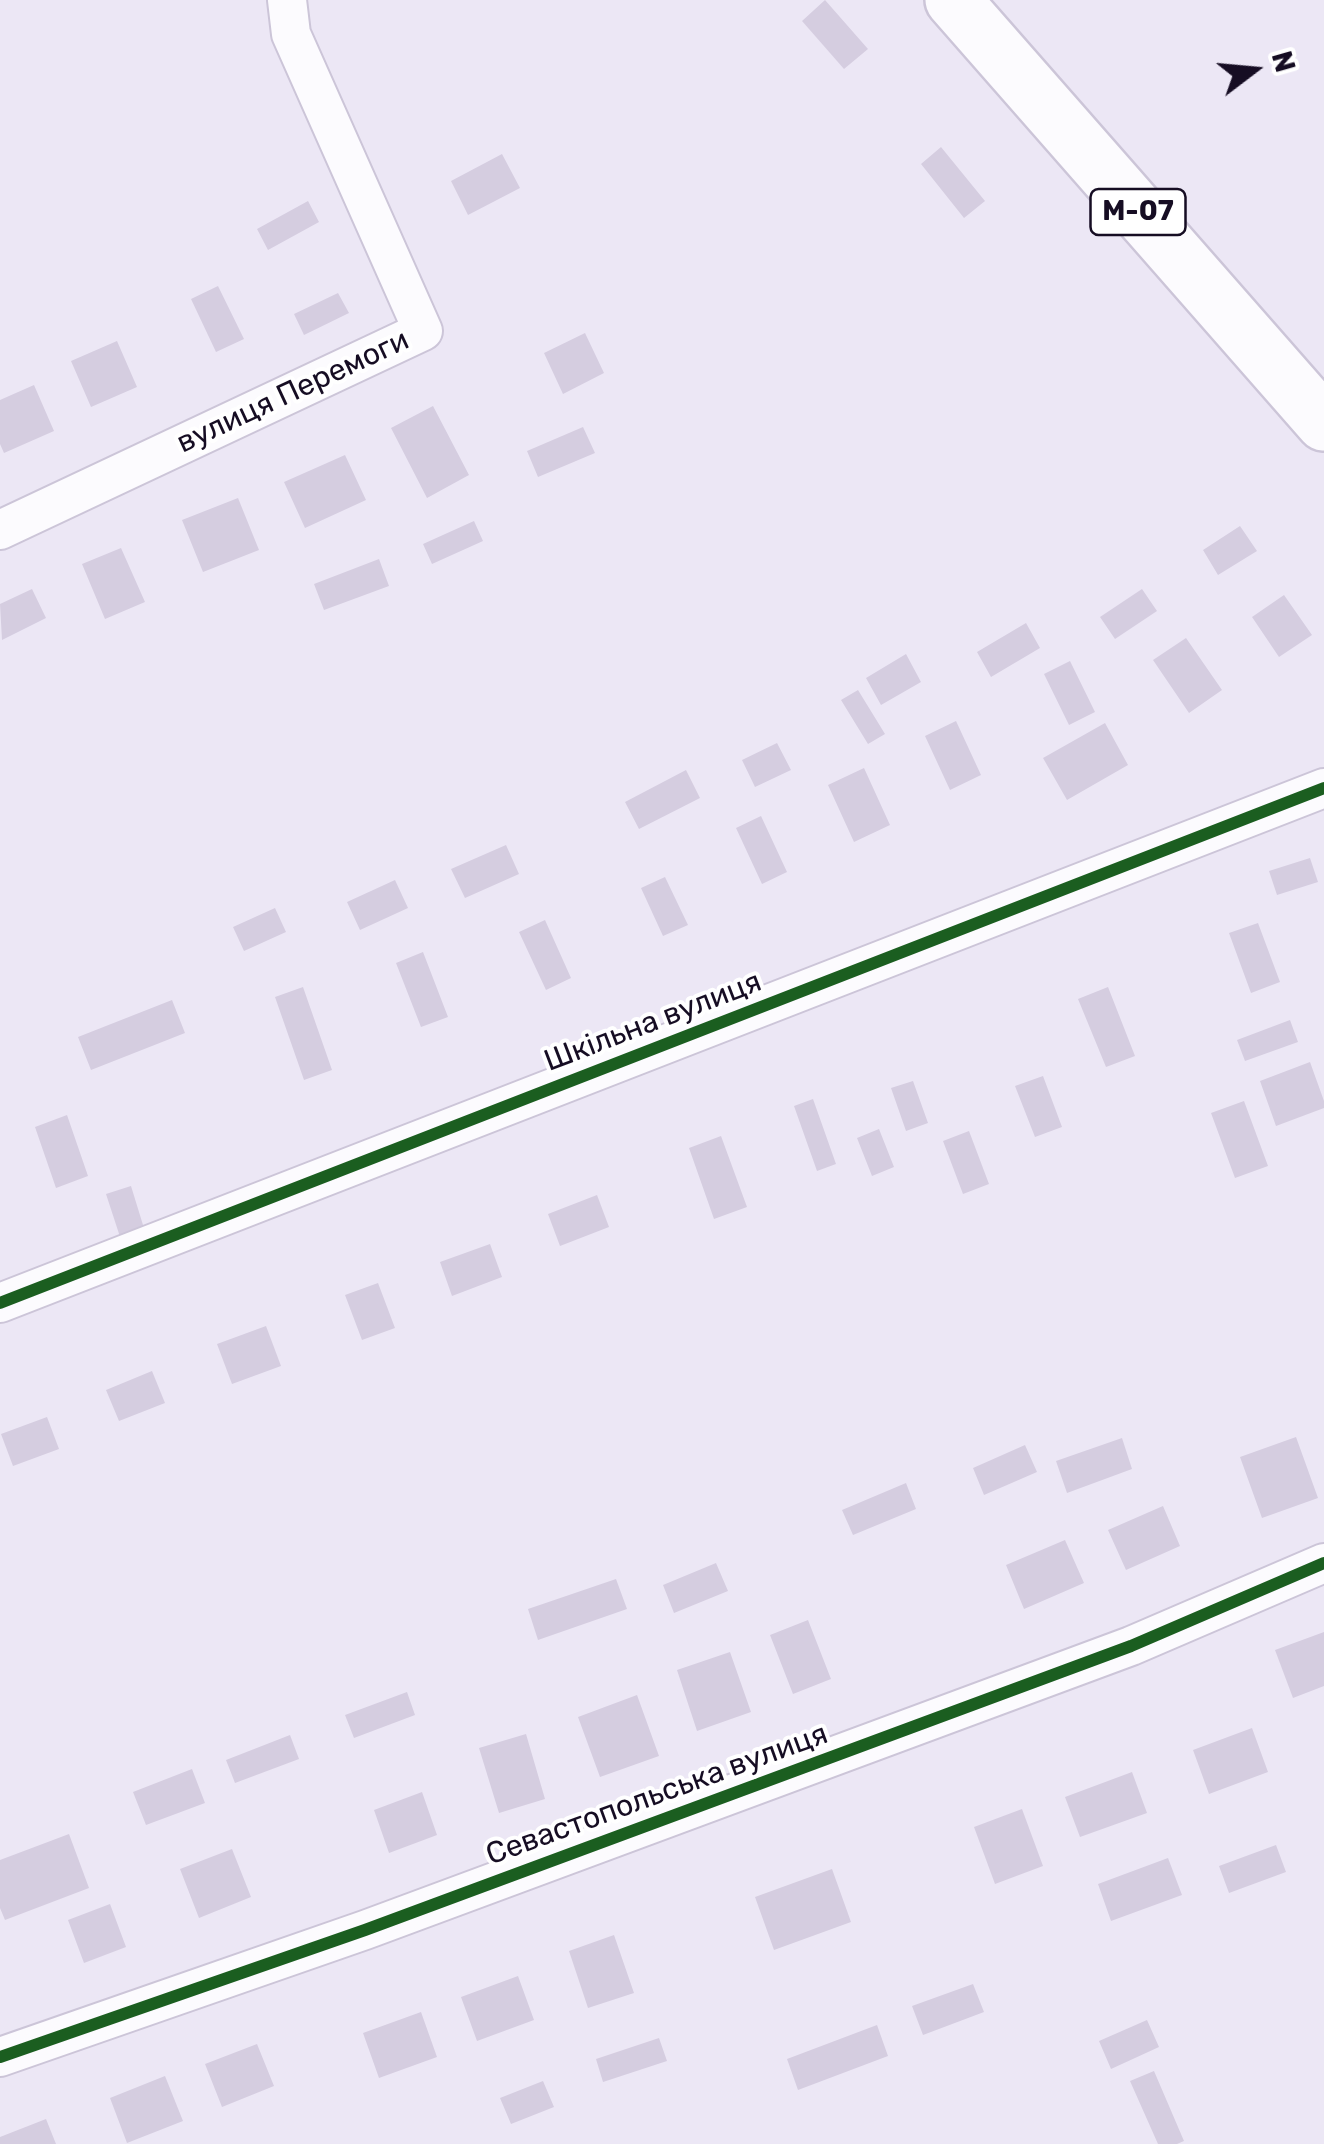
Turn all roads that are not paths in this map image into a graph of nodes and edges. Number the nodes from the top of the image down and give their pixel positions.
1 (288, 0) edge
2 (953, 0) edge
3 (1324, 423) edge
4 (0, 530) edge
5 (1324, 788) edge
6 (0, 1303) edge
7 (1324, 1563) edge
8 (0, 2057) edge

1 - 4 street, вулиця Перемоги
2 - 3 highway, М-07
5 - 6 street, Шкільна вулиця
7 - 8 street, Севастопольська вулиця

